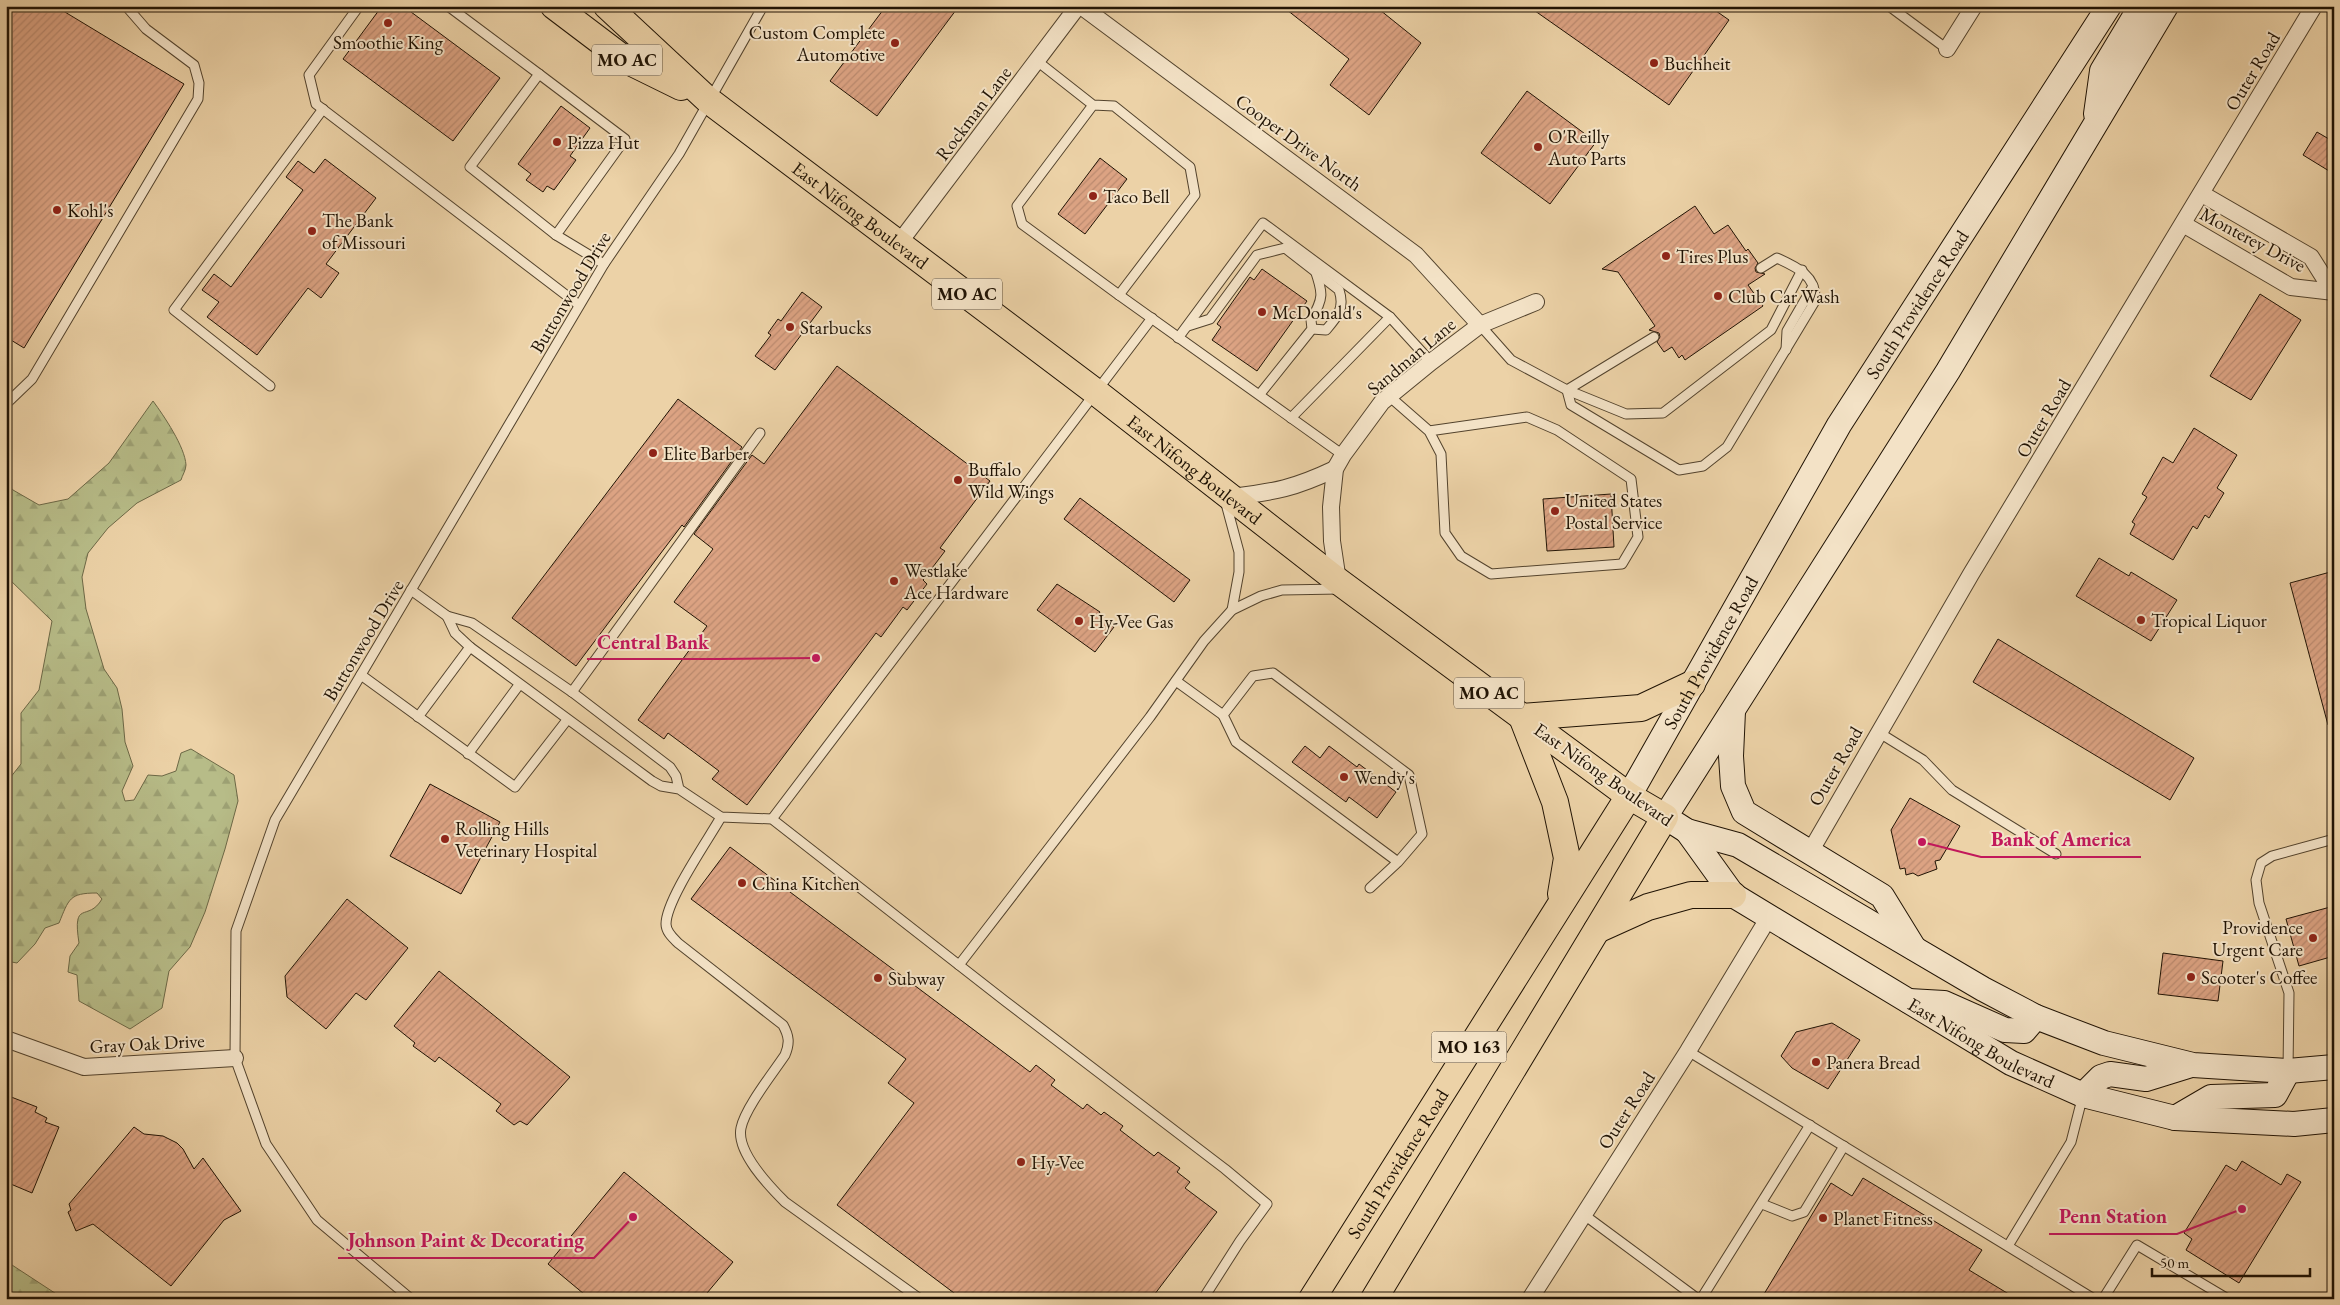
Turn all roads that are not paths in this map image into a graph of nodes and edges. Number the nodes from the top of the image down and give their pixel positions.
1 (126, 6) edge
2 (359, 6) edge
3 (448, 6) edge
4 (554, 6) edge
5 (607, 6) edge
6 (763, 6) edge
7 (1080, 6) edge
8 (1889, 6) edge
9 (1974, 6) edge
10 (2109, 6) edge
11 (2141, 6) edge
12 (2166, 6) edge
13 (2314, 6) edge
14 (1947, 49) joint
15 (1037, 61) junction
16 (538, 74) junction
17 (708, 100) junction
18 (1093, 105) junction
19 (322, 109) junction
20 (2094, 126) junction
21 (2202, 194) junction
22 (2183, 224) junction
23 (556, 235) junction
24 (899, 243) junction
25 (604, 264) junction
26 (1761, 268) dead end
27 (1314, 269) junction
28 (1802, 270) junction
29 (2333, 292) edge
30 (1119, 295) junction
31 (1536, 302) dead end
32 (579, 305) junction
33 (1390, 317) junction
34 (1152, 318) junction
35 (1480, 325) junction
36 (1188, 326) junction
37 (1312, 329) junction
38 (1654, 337) dead end
39 (1178, 338) junction
40 (1431, 362) junction
41 (270, 386) dead end
42 (1567, 390) junction
43 (1097, 393) junction
44 (1260, 394) junction
45 (1389, 396) junction
46 (6, 404) edge
47 (1291, 418) junction
48 (1429, 431) junction
49 (760, 433) dead end
50 (1339, 462) junction
51 (1227, 493) junction
52 (1344, 585) junction
53 (411, 590) junction
54 (1232, 610) junction
55 (447, 616) junction
56 (470, 647) junction
57 (361, 675) junction
58 (1176, 681) junction
59 (1692, 684) junction
60 (519, 685) junction
61 (572, 692) junction
62 (1734, 709) junction
63 (1223, 715) junction
64 (418, 717) junction
65 (1522, 717) junction
66 (567, 720) junction
67 (1878, 732) junction
68 (468, 754) junction
69 (680, 789) junction
70 (1628, 796) junction
71 (721, 817) junction
72 (1665, 817) junction
73 (772, 819) junction
74 (1687, 831) junction
75 (2334, 839) edge
76 (1810, 852) junction
77 (2056, 854) dead end
78 (1398, 862) junction
79 (1370, 888) dead end
80 (1733, 895) junction
81 (1559, 905) junction
82 (1769, 917) junction
83 (1597, 930) junction
84 (1917, 952) junction
85 (959, 965) junction
86 (1905, 1000) junction
87 (2036, 1017) junction
88 (6, 1039) edge
89 (1688, 1051) junction
90 (235, 1058) junction
91 (2193, 1065) junction
92 (2334, 1067) edge
93 (2288, 1072) junction
94 (2083, 1095) junction
95 (2175, 1118) junction
96 (2334, 1120) edge
97 (1810, 1125) junction
98 (1844, 1146) junction
99 (1762, 1204) junction
100 (1582, 1214) junction
101 (2008, 1246) junction
102 (2224, 1298) edge
103 (411, 1299) edge
104 (920, 1299) edge
105 (1203, 1299) edge
106 (1312, 1299) edge
107 (1374, 1299) edge
108 (1530, 1299) edge
109 (1700, 1299) edge
110 (2094, 1299) edge
111 (2104, 1299) edge

1 - 46 lane
2 - 19 lane
3 - 16 lane
4 - 17 main road, East Nifong Boulevard / MO AC
5 - 17 main road, East Nifong Boulevard / MO AC
6 - 17 lane, Buttonwood Drive
7 - 15 street, Rockman Lane
7 - 35 street, Cooper Drive North
8 - 14 lane
9 - 14 street
10 - 59 main road, South Providence Road / MO 163
11 - 20 main road
12 - 20 main road, MO 163
13 - 21 street, Outer Road
15 - 18 lane
15 - 24 street, Rockman Lane
16 - 23 lane
16 - 23 lane
17 - 24 main road, East Nifong Boulevard / MO AC
17 - 25 lane, Buttonwood Drive
18 - 30 lane
18 - 30 lane
19 - 32 lane
19 - 41 lane
20 - 62 main road, MO 163
21 - 22 street, Outer Road
21 - 29 street, Monterey Drive
22 - 29 street, Monterey Drive
22 - 67 street, Outer Road
23 - 25 lane
24 - 43 main road, East Nifong Boulevard / MO AC
25 - 32 lane, Buttonwood Drive
26 - 28 lane
27 - 36 lane
27 - 37 lane
27 - 37 lane
28 - 42 lane
28 - 42 lane
30 - 34 lane
31 - 35 street, Sandman Lane
32 - 53 lane, Buttonwood Drive
33 - 36 lane
33 - 40 lane
33 - 47 lane
34 - 39 lane
34 - 43 lane
35 - 40 street, Sandman Lane
35 - 42 lane
36 - 39 lane
37 - 44 lane
38 - 42 lane
39 - 44 lane
40 - 45 street, Sandman Lane
43 - 51 main road, East Nifong Boulevard / MO AC
43 - 73 lane
44 - 47 lane
45 - 48 lane
45 - 50 street, Sandman Lane
47 - 50 lane
48 - 48 lane
49 - 61 lane
50 - 51 street, Sandman Lane
50 - 52 street
51 - 52 main road, East Nifong Boulevard / MO AC
51 - 54 lane
52 - 54 lane
52 - 65 main road, East Nifong Boulevard / MO AC
53 - 55 lane
53 - 57 lane, Buttonwood Drive
54 - 58 lane
55 - 56 lane
55 - 61 lane
56 - 60 lane
56 - 64 lane
57 - 64 lane
57 - 90 lane, Buttonwood Drive
58 - 63 lane
58 - 85 lane
59 - 65 main road
59 - 70 main road, South Providence Road / MO 163
60 - 66 lane
60 - 68 lane
61 - 69 lane
62 - 72 main road, MO 163
62 - 76 main road
63 - 78 lane
63 - 78 lane
64 - 68 lane
65 - 70 main road, East Nifong Boulevard / MO AC
65 - 81 main road
66 - 68 lane
66 - 69 lane
67 - 76 street, Outer Road
67 - 77 lane
69 - 71 lane
70 - 72 main road, East Nifong Boulevard / MO AC
70 - 81 main road, South Providence Road / MO 163
71 - 73 lane
71 - 104 lane
72 - 74 main road, East Nifong Boulevard
72 - 83 main road, MO 163
73 - 85 lane
74 - 80 main road, East Nifong Boulevard
74 - 84 main road, East Nifong Boulevard
75 - 93 lane
76 - 84 main road
78 - 79 lane
80 - 82 main road, East Nifong Boulevard
80 - 83 main road
81 - 106 main road, South Providence Road / MO 163
82 - 86 main road, East Nifong Boulevard
82 - 89 street, Outer Road
83 - 107 main road, MO 163
84 - 87 main road, East Nifong Boulevard
85 - 105 lane
86 - 87 main road
86 - 94 main road, East Nifong Boulevard
87 - 91 main road, East Nifong Boulevard
88 - 90 street, Gray Oak Drive
89 - 97 lane
89 - 100 street, Outer Road
90 - 103 lane, Buttonwood Drive
91 - 93 main road, East Nifong Boulevard
91 - 94 main road
92 - 93 main road, East Nifong Boulevard
93 - 95 main road
94 - 95 main road, East Nifong Boulevard
94 - 101 lane
95 - 96 main road, East Nifong Boulevard
97 - 98 lane
97 - 99 lane
98 - 99 lane
98 - 101 lane
99 - 109 lane
100 - 108 street, Outer Road
100 - 109 lane
101 - 110 lane
102 - 111 lane

